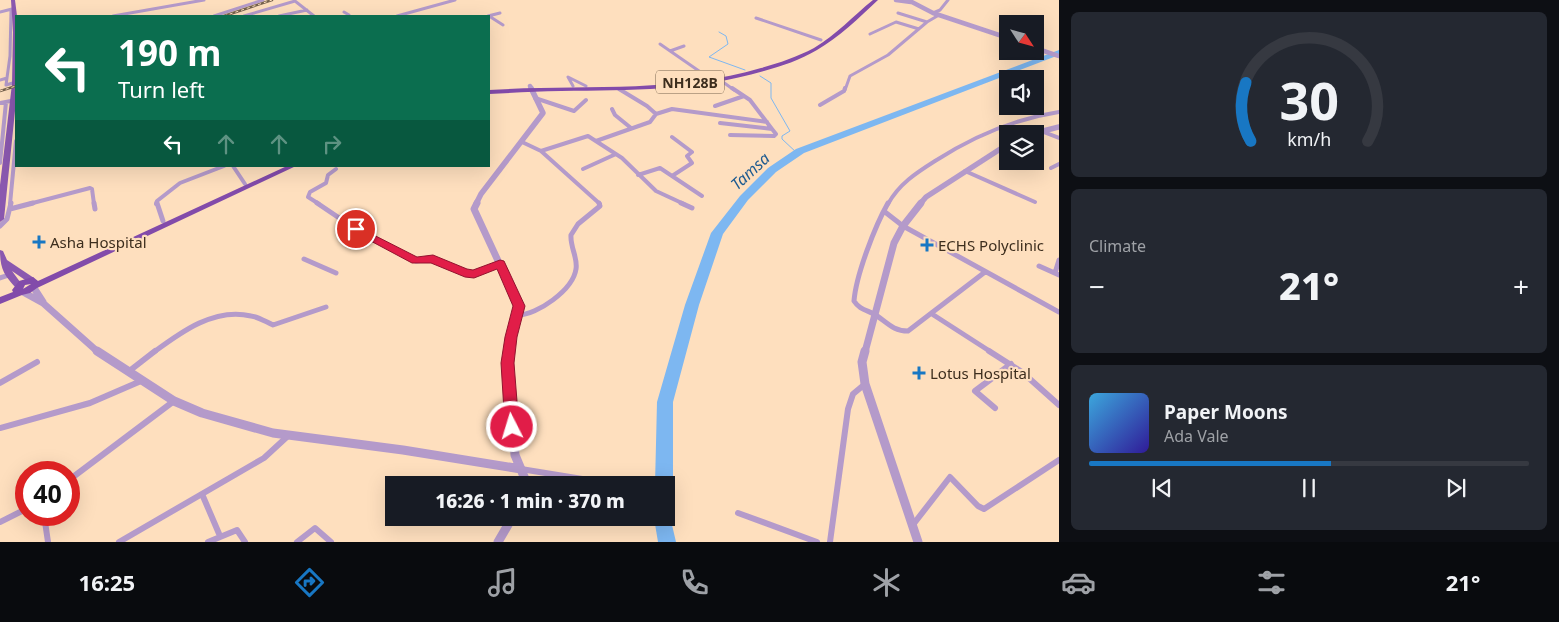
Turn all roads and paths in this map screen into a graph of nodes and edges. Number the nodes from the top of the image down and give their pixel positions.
1 (13, 0) edge
2 (204, 0) edge
3 (262, 0) edge
4 (297, 0) edge
5 (455, 0) edge
6 (869, 0) edge
7 (876, 0) edge
8 (896, 0) edge
9 (948, 0) edge
10 (909, 1) edge
11 (307, 10) junction
12 (0, 12) edge
13 (344, 12) dead end
14 (15, 13) edge
15 (500, 13) dead end
16 (898, 13) dead end
17 (934, 13) junction
18 (119, 15) edge
19 (217, 15) edge
20 (247, 15) edge
21 (284, 15) edge
22 (313, 15) edge
23 (349, 15) edge
24 (406, 15) edge
25 (939, 15) junction
26 (490, 16) edge
27 (490, 17) edge
28 (756, 18) dead end
29 (927, 22) junction
30 (503, 25) dead end
31 (919, 29) junction
32 (870, 34) dead end
33 (999, 35) edge
34 (821, 40) junction
35 (660, 44) dead end
36 (684, 46) dead end
37 (670, 51) junction
38 (1044, 51) edge
39 (1059, 56) edge
40 (7, 78) junction
41 (0, 80) edge
42 (712, 80) junction
43 (15, 82) edge
44 (723, 82) junction
45 (573, 86) junction
46 (586, 86) junction
47 (530, 88) junction
48 (618, 89) junction
49 (490, 90) edge
50 (744, 96) junction
51 (535, 98) junction
52 (15, 100) edge
53 (586, 100) dead end
54 (0, 102) edge
55 (6, 102) junction
56 (820, 105) dead end
57 (715, 106) dead end
58 (612, 108) dead end
59 (1059, 112) edge
60 (656, 114) junction
61 (15, 120) edge
62 (767, 122) junction
63 (720, 123) dead end
64 (5, 124) junction
65 (1059, 127) edge
66 (631, 128) junction
67 (772, 129) junction
68 (1044, 129) edge
69 (1044, 132) edge
70 (2, 133) edge
71 (730, 135) dead end
72 (672, 137) dead end
73 (1059, 138) edge
74 (596, 141) junction
75 (2, 142) edge
76 (522, 142) junction
77 (999, 150) edge
78 (541, 151) junction
79 (15, 152) edge
80 (616, 154) junction
81 (0, 163) edge
82 (1059, 164) edge
83 (221, 167) edge
84 (234, 167) edge
85 (281, 167) edge
86 (291, 167) edge
87 (1051, 168) dead end
88 (336, 169) dead end
89 (583, 169) dead end
90 (965, 171) junction
91 (638, 175) junction
92 (672, 176) junction
93 (245, 184) junction
94 (702, 196) dead end
95 (1035, 202) dead end
96 (10, 208) junction
97 (692, 208) dead end
98 (95, 209) dead end
99 (885, 212) junction
100 (0, 218) edge
101 (163, 221) junction
102 (0, 226) edge
103 (903, 226) junction
104 (0, 253) edge
105 (304, 259) dead end
106 (1059, 260) edge
107 (5, 262) junction
108 (500, 264) junction
109 (1039, 266) dead end
110 (985, 272) junction
111 (336, 273) dead end
112 (1057, 274) edge
113 (4, 276) edge
114 (34, 284) junction
115 (20, 289) junction
116 (0, 296) edge
117 (0, 301) edge
118 (43, 303) junction
119 (326, 307) dead end
120 (1059, 312) edge
121 (874, 314) junction
122 (932, 314) junction
123 (518, 315) junction
124 (37, 362) dead end
125 (1011, 364) junction
126 (128, 372) junction
127 (142, 380) junction
128 (0, 383) edge
129 (865, 384) junction
130 (174, 401) junction
131 (1059, 405) edge
132 (995, 408) dead end
133 (0, 428) edge
134 (290, 435) junction
135 (1059, 460) edge
136 (522, 469) junction
137 (80, 472) edge
138 (523, 476) edge
139 (564, 476) edge
140 (202, 494) junction
141 (738, 513) dead end
142 (15, 514) edge
143 (0, 522) edge
144 (46, 526) edge
145 (507, 526) edge
146 (912, 526) junction
147 (220, 536) junction
148 (48, 542) edge
149 (119, 542) edge
150 (208, 542) edge
151 (245, 542) edge
152 (297, 542) edge
153 (331, 542) edge
154 (498, 542) edge
155 (817, 542) edge
156 (830, 542) edge
157 (918, 542) edge

1 - 14 main road
2 - 18 street
3 - 19 street
4 - 11 street
4 - 20 street
5 - 24 street
6 - 34 highway, NH128B
7 - 44 highway, NH128B
8 - 10 street
9 - 17 street
10 - 17 street
11 - 21 street
11 - 22 street
12 - 14 street
13 - 23 street
14 - 40 street
14 - 100 main road
15 - 26 street
16 - 29 street
17 - 25 street
25 - 29 street
25 - 33 street
27 - 30 street
28 - 34 street
29 - 31 street
31 - 32 street
31 - 56 street
34 - 42 highway, NH128B
35 - 37 street
36 - 37 street
37 - 42 street
38 - 39 street
40 - 41 street
40 - 43 street
42 - 46 highway, NH128B
44 - 48 highway, NH128B
44 - 50 street
45 - 46 highway, NH128B
45 - 46 street
45 - 47 highway, NH128B
47 - 48 highway, NH128B
47 - 49 highway, NH128B
47 - 51 street
48 - 60 street
50 - 57 street
50 - 62 street
51 - 53 street
51 - 76 street
52 - 55 street
54 - 55 street
55 - 64 street
58 - 66 street
59 - 99 street
60 - 62 street
60 - 66 street
61 - 64 street
62 - 67 street
63 - 67 street
64 - 70 street
65 - 68 street
66 - 74 street
67 - 71 street
69 - 73 street
70 - 75 street
72 - 92 street
74 - 78 street
74 - 80 street
75 - 81 street
76 - 78 street
76 - 108 street
77 - 90 street
78 - 123 street
79 - 96 street
80 - 89 street
80 - 91 street
82 - 87 street
83 - 101 street
84 - 93 street
85 - 93 highway
86 - 114 highway
88 - 108 street
90 - 95 street
90 - 103 street
91 - 92 street
91 - 97 street
92 - 94 street
93 - 101 highway
96 - 98 street
96 - 102 street
99 - 103 street
99 - 121 street
101 - 114 highway
103 - 110 street
103 - 121 street
104 - 107 main road
105 - 111 street
106 - 112 street
107 - 113 main road
107 - 114 main road
108 - 123 street
109 - 112 street
110 - 120 street
110 - 122 street
113 - 115 main road
114 - 115 highway
114 - 118 street
115 - 116 highway
115 - 117 highway
115 - 118 street
118 - 126 street
119 - 126 street
121 - 122 street
121 - 129 street
122 - 125 street
123 - 136 street
124 - 128 street
125 - 131 street
125 - 132 street
126 - 127 street
127 - 130 street
127 - 133 street
129 - 146 street
129 - 156 street
130 - 134 street
130 - 137 street
134 - 136 street
134 - 140 street
135 - 146 street
136 - 138 street
136 - 139 street
140 - 147 street
140 - 149 street
141 - 155 street
142 - 143 street
144 - 148 street
145 - 154 street
146 - 157 street
147 - 150 street
147 - 151 street
152 - 153 street

